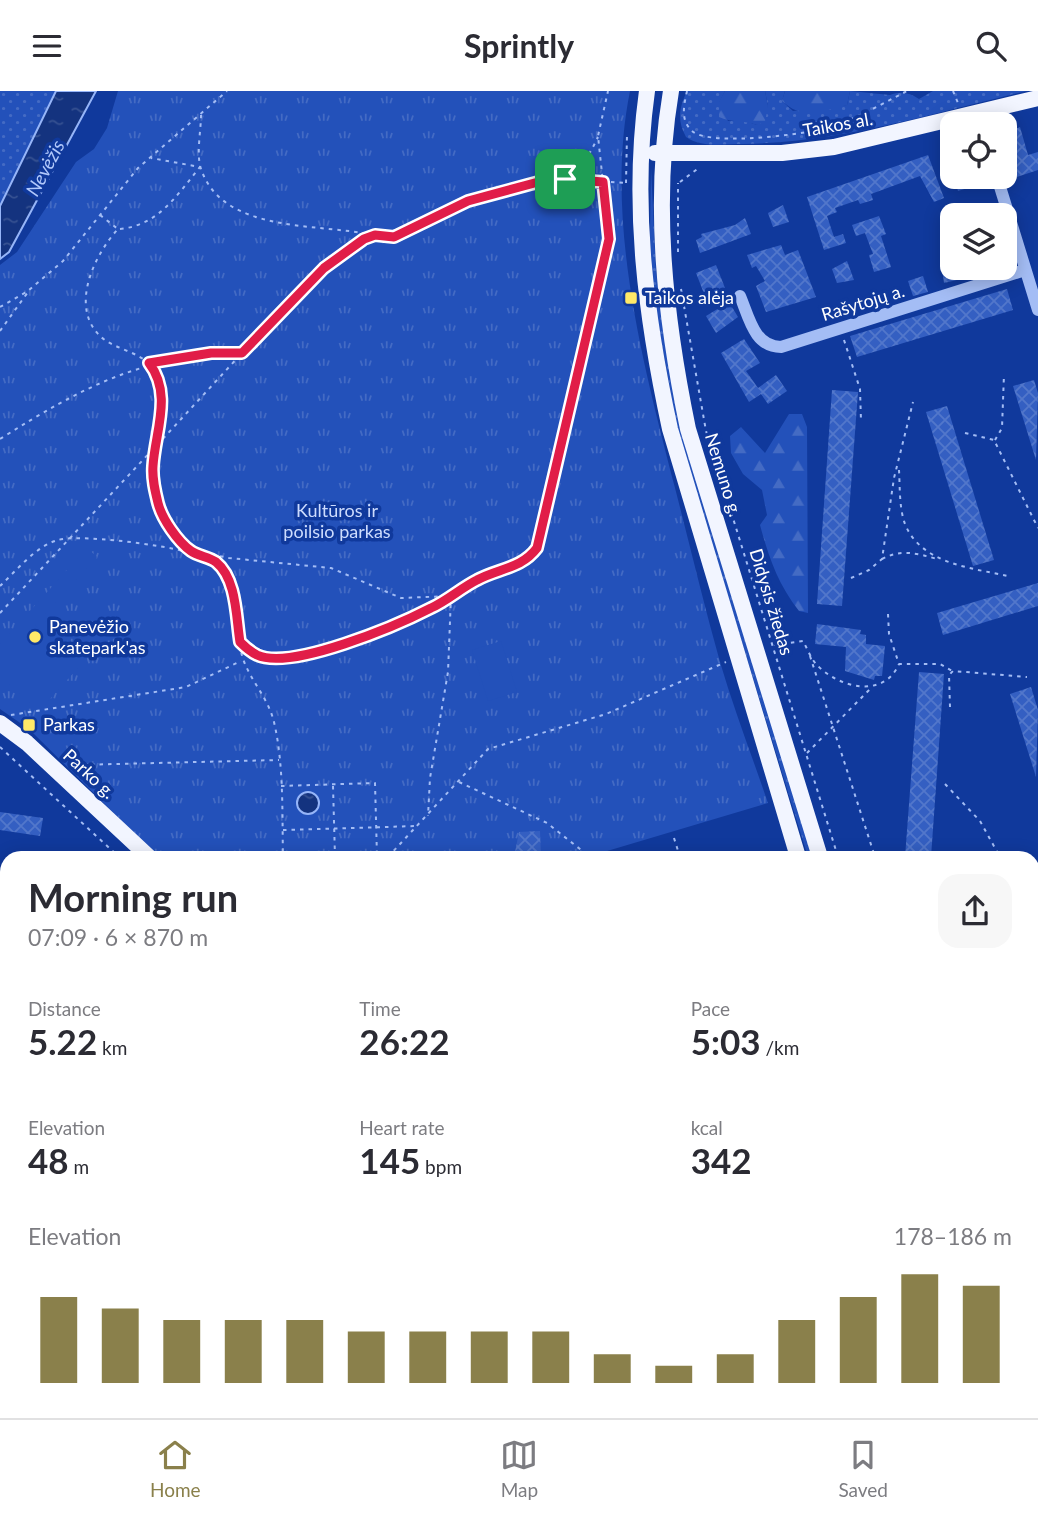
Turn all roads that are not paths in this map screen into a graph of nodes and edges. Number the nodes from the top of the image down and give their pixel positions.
1 (647, 91) edge
2 (671, 91) edge
3 (1038, 98) edge
4 (999, 112) edge
5 (940, 127) edge
6 (640, 152) junction
7 (663, 153) junction
8 (1001, 189) edge
9 (1025, 271) junction
10 (740, 296) dead end
11 (1038, 310) edge
12 (0, 723) edge
13 (143, 851) edge
14 (796, 851) edge
15 (818, 851) edge

1 - 6 main road
2 - 7 main road, Nemuno g.
3 - 4 main road, Taikos al.
5 - 7 main road, Taikos al.
6 - 7 main road, Taikos al.
6 - 14 main road
7 - 15 main road, Nemuno g.
8 - 9 street
9 - 10 street, Rašytojų a.
9 - 11 street
12 - 13 main road, Parko g.

